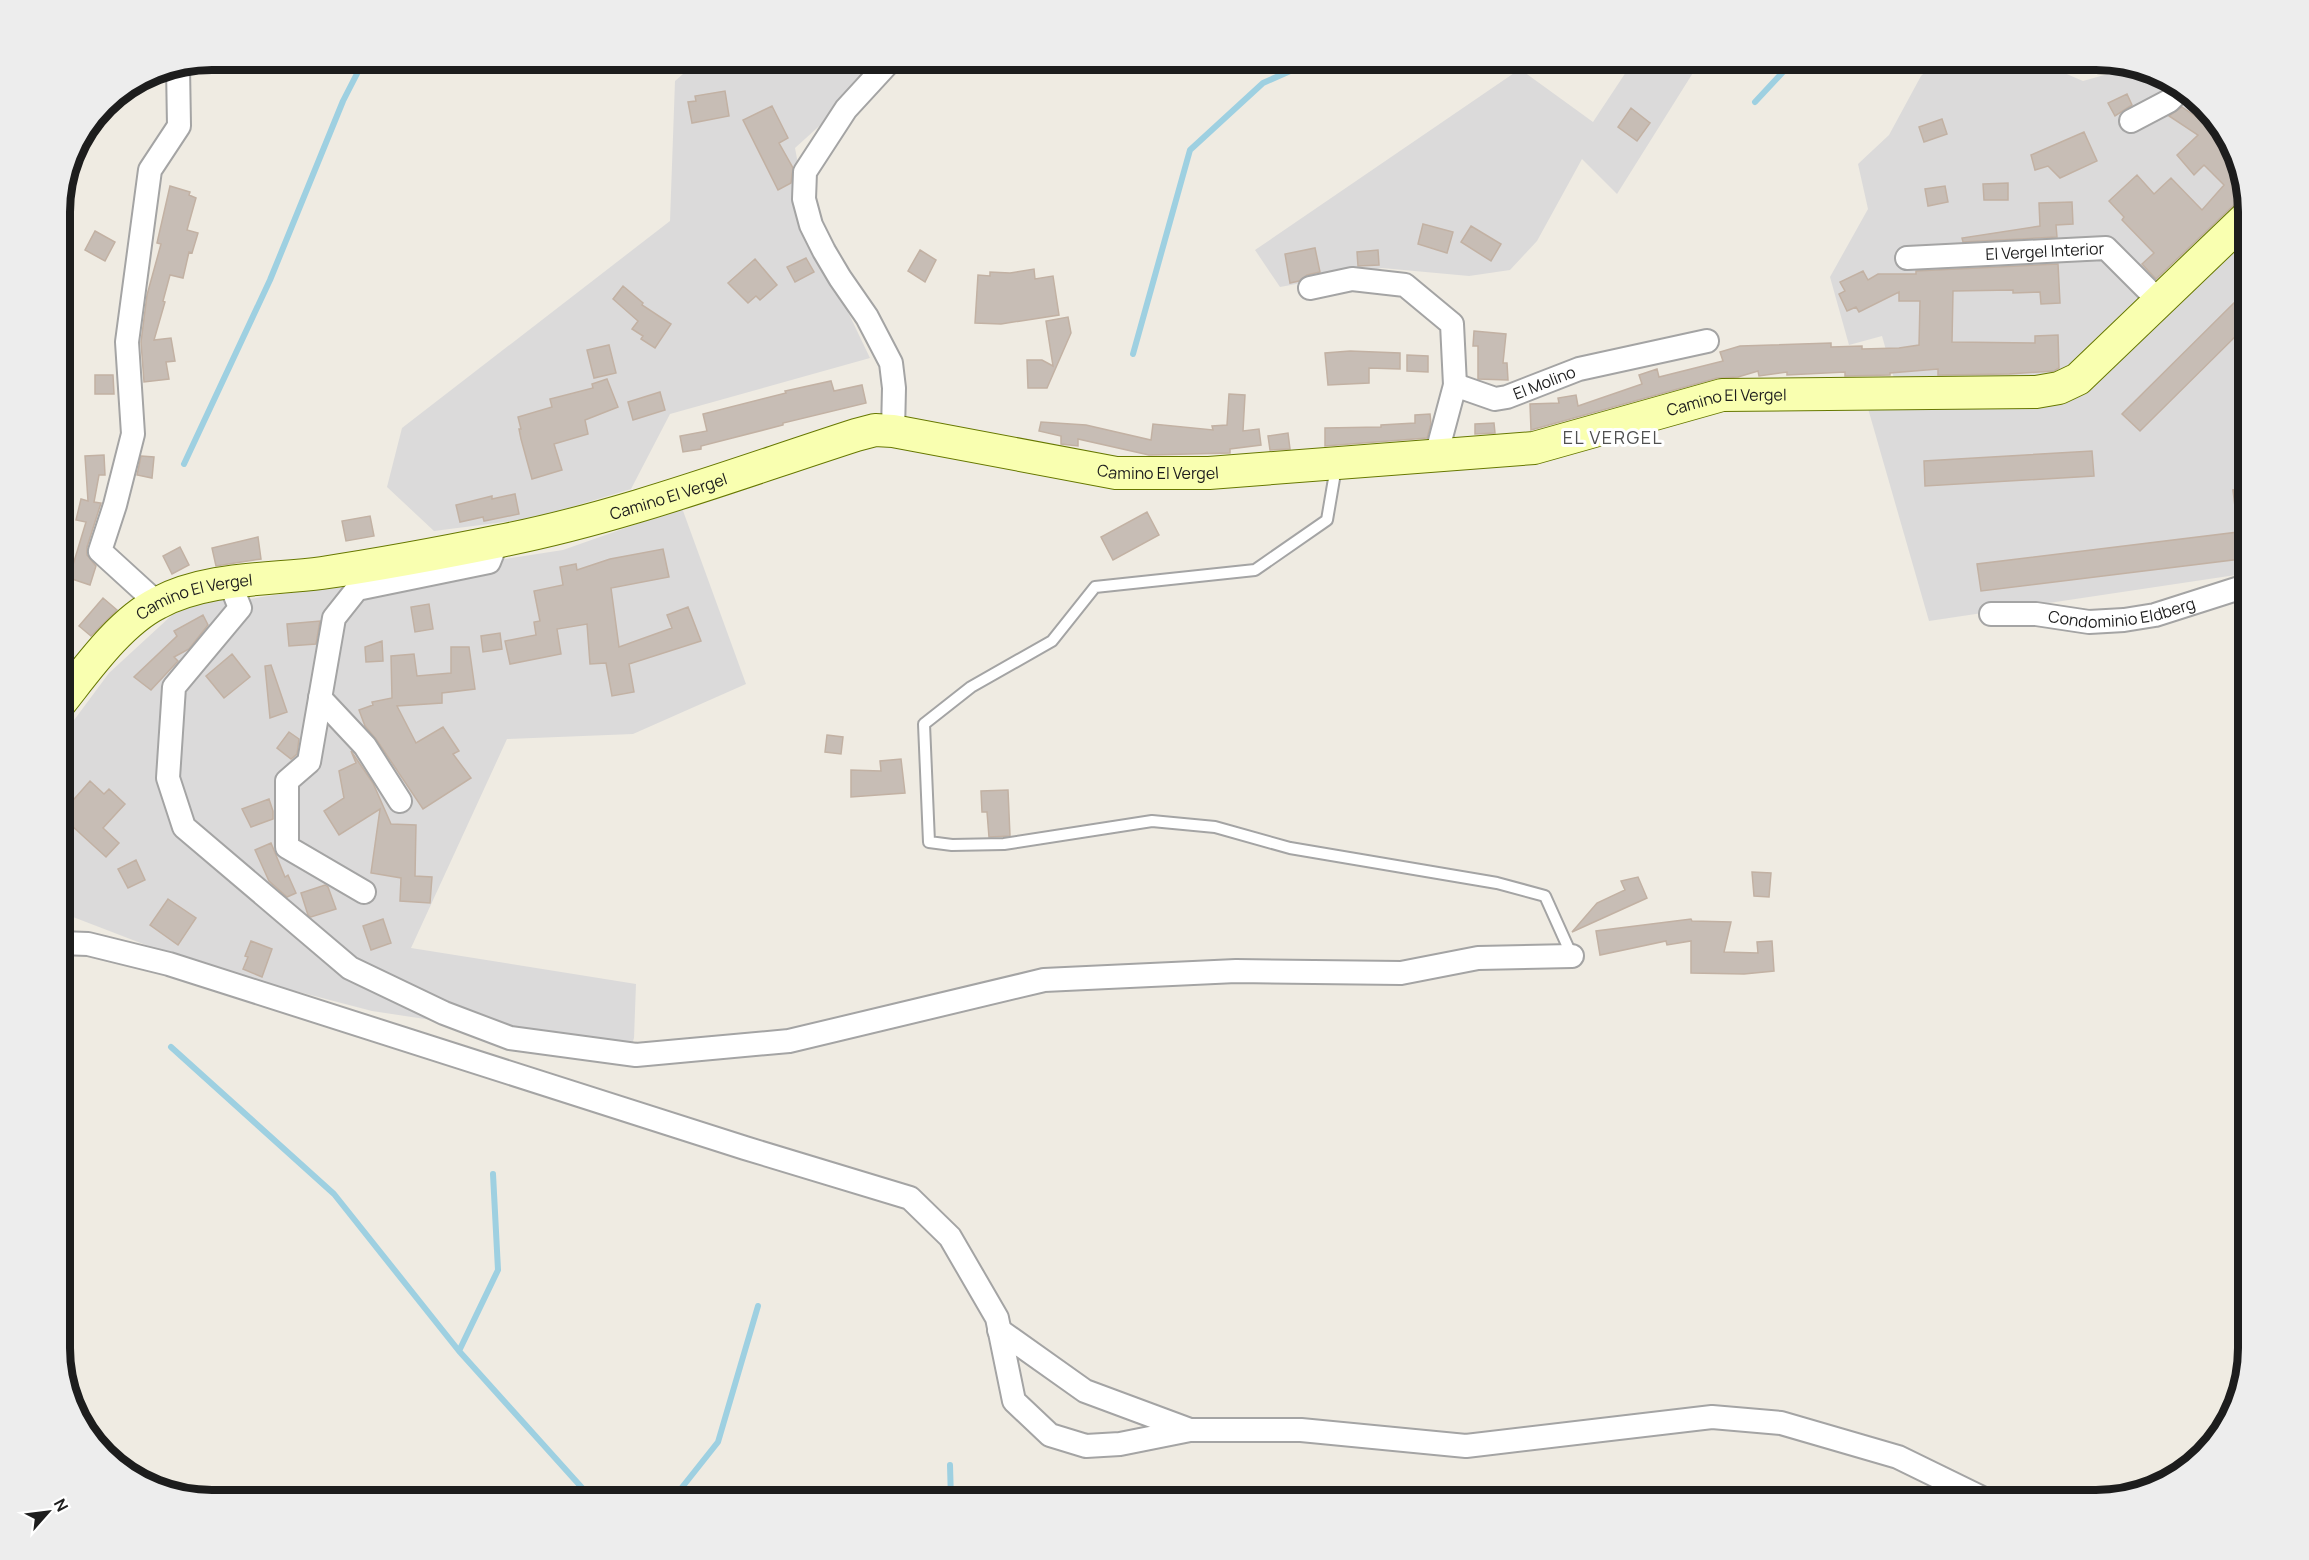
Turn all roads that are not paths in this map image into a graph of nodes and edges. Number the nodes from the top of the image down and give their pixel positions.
1 (881, 71) edge
2 (178, 75) edge
3 (2175, 94) edge
4 (2131, 121) dead end
5 (2238, 226) edge
6 (1907, 258) dead end
7 (1310, 288) dead end
8 (2160, 302) junction
9 (1707, 341) dead end
10 (1455, 386) junction
11 (893, 431) junction
12 (1436, 456) junction
13 (1337, 463) junction
14 (497, 542) junction
15 (230, 583) junction
16 (2238, 589) edge
17 (157, 603) junction
18 (1991, 614) dead end
19 (71, 688) edge
20 (320, 698) junction
21 (400, 801) dead end
22 (364, 892) dead end
23 (71, 943) edge
24 (1572, 956) joint
25 (999, 1330) junction
26 (1190, 1430) junction
27 (1966, 1490) edge

1 - 11 street
2 - 17 street
3 - 4 street
5 - 8 street, Camino El Vergel
6 - 8 street, El Vergel Interior
7 - 10 street
8 - 12 street, Camino El Vergel
9 - 10 street, El Molino
10 - 12 street
11 - 13 street, Camino El Vergel
11 - 14 street, Camino El Vergel
12 - 13 street, Camino El Vergel
13 - 24 lane
14 - 15 street, Camino El Vergel
14 - 20 street
15 - 17 street, Camino El Vergel
15 - 24 street
16 - 18 street, Condominio Eldberg
17 - 19 street, Camino El Vergel
20 - 21 street
20 - 22 street
23 - 25 street
25 - 26 street
25 - 26 street
26 - 27 street

